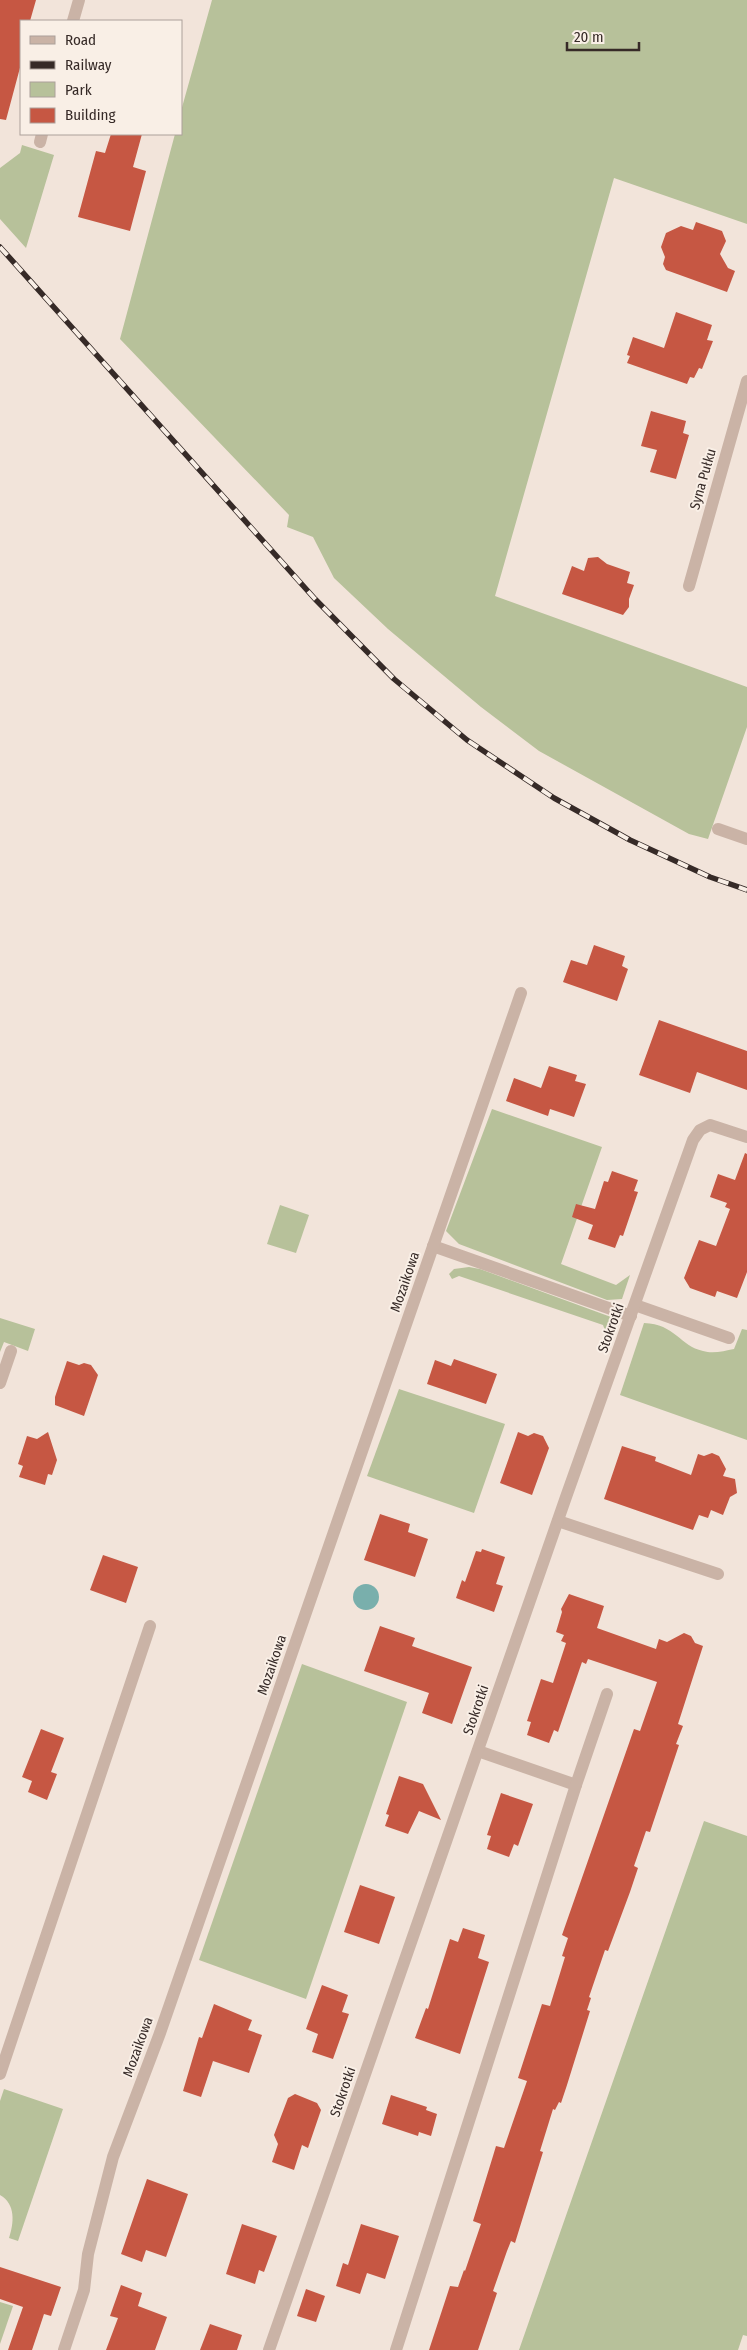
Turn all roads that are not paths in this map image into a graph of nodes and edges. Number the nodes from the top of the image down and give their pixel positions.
1 (79, 0) edge
2 (73, 20) edge
3 (747, 381) edge
4 (689, 586) dead end
5 (718, 829) dead end
6 (747, 839) edge
7 (521, 993) dead end
8 (747, 1137) edge
9 (433, 1246) junction
10 (633, 1310) junction
11 (729, 1338) dead end
12 (11, 1351) dead end
13 (0, 1383) edge
14 (558, 1521) junction
15 (718, 1574) dead end
16 (150, 1626) dead end
17 (607, 1694) dead end
18 (478, 1750) junction
19 (576, 1785) junction
20 (0, 2074) edge
21 (64, 2350) edge
22 (269, 2350) edge
23 (396, 2350) edge

1 - 2 street
3 - 4 street, Syna Pułku
5 - 6 street
7 - 9 street, Mozaikowa
8 - 10 street, Stokrotki
9 - 10 street
9 - 21 street, Mozaikowa
10 - 11 street
10 - 14 street, Stokrotki
12 - 13 street
14 - 15 street
14 - 18 street, Stokrotki
16 - 20 street
17 - 19 street
18 - 19 street
18 - 22 street, Stokrotki
19 - 23 street

